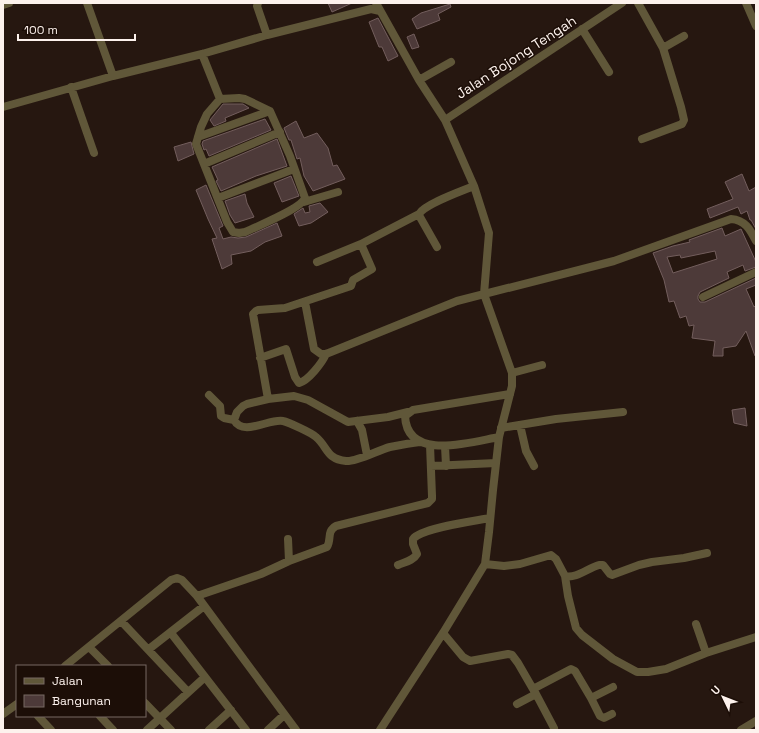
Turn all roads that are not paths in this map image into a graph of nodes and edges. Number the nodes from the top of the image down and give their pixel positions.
1 (9, 3) edge
2 (87, 3) edge
3 (258, 3) edge
4 (622, 3) edge
5 (638, 3) edge
6 (746, 3) edge
7 (3, 5) edge
8 (378, 7) edge
9 (756, 26) edge
10 (582, 29) junction
11 (267, 35) junction
12 (684, 36) dead end
13 (663, 48) junction
14 (202, 54) junction
15 (451, 62) dead end
16 (609, 72) dead end
17 (113, 76) junction
18 (419, 80) junction
19 (71, 87) junction
20 (220, 99) junction
21 (3, 106) edge
22 (270, 111) junction
23 (445, 120) junction
24 (280, 132) junction
25 (198, 137) junction
26 (642, 139) dead end
27 (94, 153) dead end
28 (204, 164) junction
29 (294, 169) junction
30 (474, 186) junction
31 (338, 192) dead end
32 (218, 198) junction
33 (304, 202) junction
34 (419, 214) junction
35 (756, 241) edge
36 (361, 244) junction
37 (437, 247) dead end
38 (317, 262) dead end
39 (756, 272) edge
40 (484, 294) junction
41 (703, 296) dead end
42 (304, 302) junction
43 (326, 354) junction
44 (260, 358) junction
45 (542, 365) dead end
46 (512, 373) junction
47 (510, 394) junction
48 (209, 395) dead end
49 (268, 399) junction
50 (408, 412) junction
51 (623, 412) dead end
52 (234, 420) junction
53 (357, 421) junction
54 (520, 425) junction
55 (501, 428) junction
56 (499, 437) junction
57 (420, 442) junction
58 (430, 445) junction
59 (445, 446) junction
60 (367, 455) junction
61 (496, 463) junction
62 (431, 466) junction
63 (446, 466) junction
64 (534, 466) dead end
65 (490, 518) junction
66 (288, 539) dead end
67 (707, 553) dead end
68 (289, 561) junction
69 (484, 564) junction
70 (398, 565) dead end
71 (565, 576) junction
72 (197, 596) junction
73 (204, 606) junction
74 (121, 621) junction
75 (696, 624) dead end
76 (171, 633) junction
77 (443, 633) junction
78 (756, 637) edge
79 (89, 647) junction
80 (149, 650) junction
81 (706, 653) junction
82 (67, 665) edge
83 (107, 665) edge
84 (205, 676) junction
85 (613, 687) dead end
86 (188, 692) junction
87 (534, 692) junction
88 (591, 698) junction
89 (146, 704) edge
90 (517, 704) dead end
91 (16, 705) edge
92 (231, 710) junction
93 (3, 714) edge
94 (612, 714) dead end
95 (284, 715) junction
96 (39, 717) edge
97 (101, 717) edge
98 (160, 718) junction
99 (756, 721) edge
100 (554, 728) dead end
101 (48, 729) edge
102 (114, 730) edge
103 (147, 730) edge
104 (171, 730) edge
105 (209, 730) edge
106 (246, 730) edge
107 (268, 730) edge
108 (296, 730) edge
109 (380, 730) edge
110 (741, 730) edge

1 - 7 street
2 - 17 street
3 - 11 street
4 - 10 street, Jalan Bojong Tengah
5 - 13 street
6 - 9 street
8 - 11 street
8 - 18 street
10 - 16 street
10 - 23 street, Jalan Bojong Tengah
11 - 14 street
12 - 13 street
13 - 26 street
14 - 17 street
14 - 20 street
15 - 18 street
17 - 19 street
18 - 23 street
19 - 21 street
19 - 27 street
20 - 22 street
20 - 25 street
22 - 24 street
22 - 25 street
23 - 30 street
24 - 28 street
24 - 29 street
25 - 28 street
28 - 32 street
29 - 32 street
29 - 33 street
30 - 34 street
30 - 40 street
31 - 33 street
32 - 33 street
34 - 36 street
34 - 37 street
35 - 40 street
36 - 38 street
36 - 42 street
39 - 41 street
40 - 43 street
40 - 46 street
42 - 43 street
42 - 44 street
43 - 44 street
44 - 49 street
45 - 46 street
46 - 47 street
47 - 50 street
47 - 55 street
48 - 52 street
49 - 52 street
49 - 53 street
50 - 53 street
50 - 57 street
51 - 54 street
52 - 60 street
53 - 60 street
54 - 55 street
54 - 64 street
55 - 56 street
56 - 59 street
56 - 61 street
57 - 58 street
57 - 60 street
58 - 59 street
58 - 62 street
59 - 63 street
61 - 63 street
61 - 65 street
62 - 63 street
62 - 68 street
65 - 69 street
65 - 70 street
66 - 68 street
67 - 71 street
68 - 72 street
69 - 71 street
69 - 77 street
71 - 81 street
72 - 73 street
72 - 74 street
73 - 76 street
73 - 95 street
74 - 79 street
74 - 80 street
75 - 81 street
76 - 80 street
76 - 84 street
77 - 87 street
77 - 109 street
78 - 81 street
79 - 82 street
79 - 83 street
80 - 86 street
84 - 86 street
84 - 92 street
85 - 88 street
86 - 98 street
87 - 88 street
87 - 90 street
87 - 100 street
88 - 94 street
89 - 98 street
91 - 93 street
92 - 105 street
92 - 106 street
95 - 107 street
95 - 108 street
96 - 101 street
97 - 102 street
98 - 103 street
98 - 104 street
99 - 110 street

